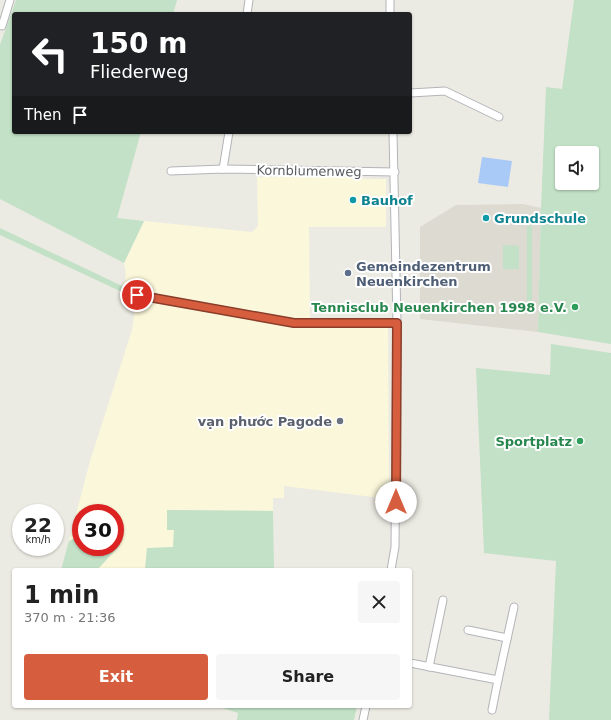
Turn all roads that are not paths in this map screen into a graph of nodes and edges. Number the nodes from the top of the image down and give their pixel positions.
1 (10, 0) edge
2 (249, 0) edge
3 (390, 0) edge
4 (247, 12) edge
5 (390, 12) edge
6 (2, 26) dead end
7 (412, 93) edge
8 (499, 116) dead end
9 (229, 134) edge
10 (393, 134) edge
11 (223, 169) junction
12 (171, 171) dead end
13 (395, 172) junction
14 (137, 295) dead end
15 (397, 323) junction
16 (391, 568) edge
17 (443, 600) dead end
18 (514, 607) dead end
19 (468, 630) dead end
20 (507, 638) junction
21 (412, 663) edge
22 (428, 667) junction
23 (498, 680) junction
24 (366, 708) edge
25 (492, 710) dead end
26 (363, 720) edge

1 - 6 street
2 - 4 street
3 - 5 street
7 - 8 street
9 - 11 street
10 - 13 street
11 - 12 street, Kornblumenweg
11 - 13 street, Kornblumenweg
13 - 15 street
14 - 15 street
15 - 16 street
17 - 22 street
18 - 20 street
19 - 20 street
20 - 23 street
21 - 22 street
22 - 23 street
23 - 25 street
24 - 26 street

